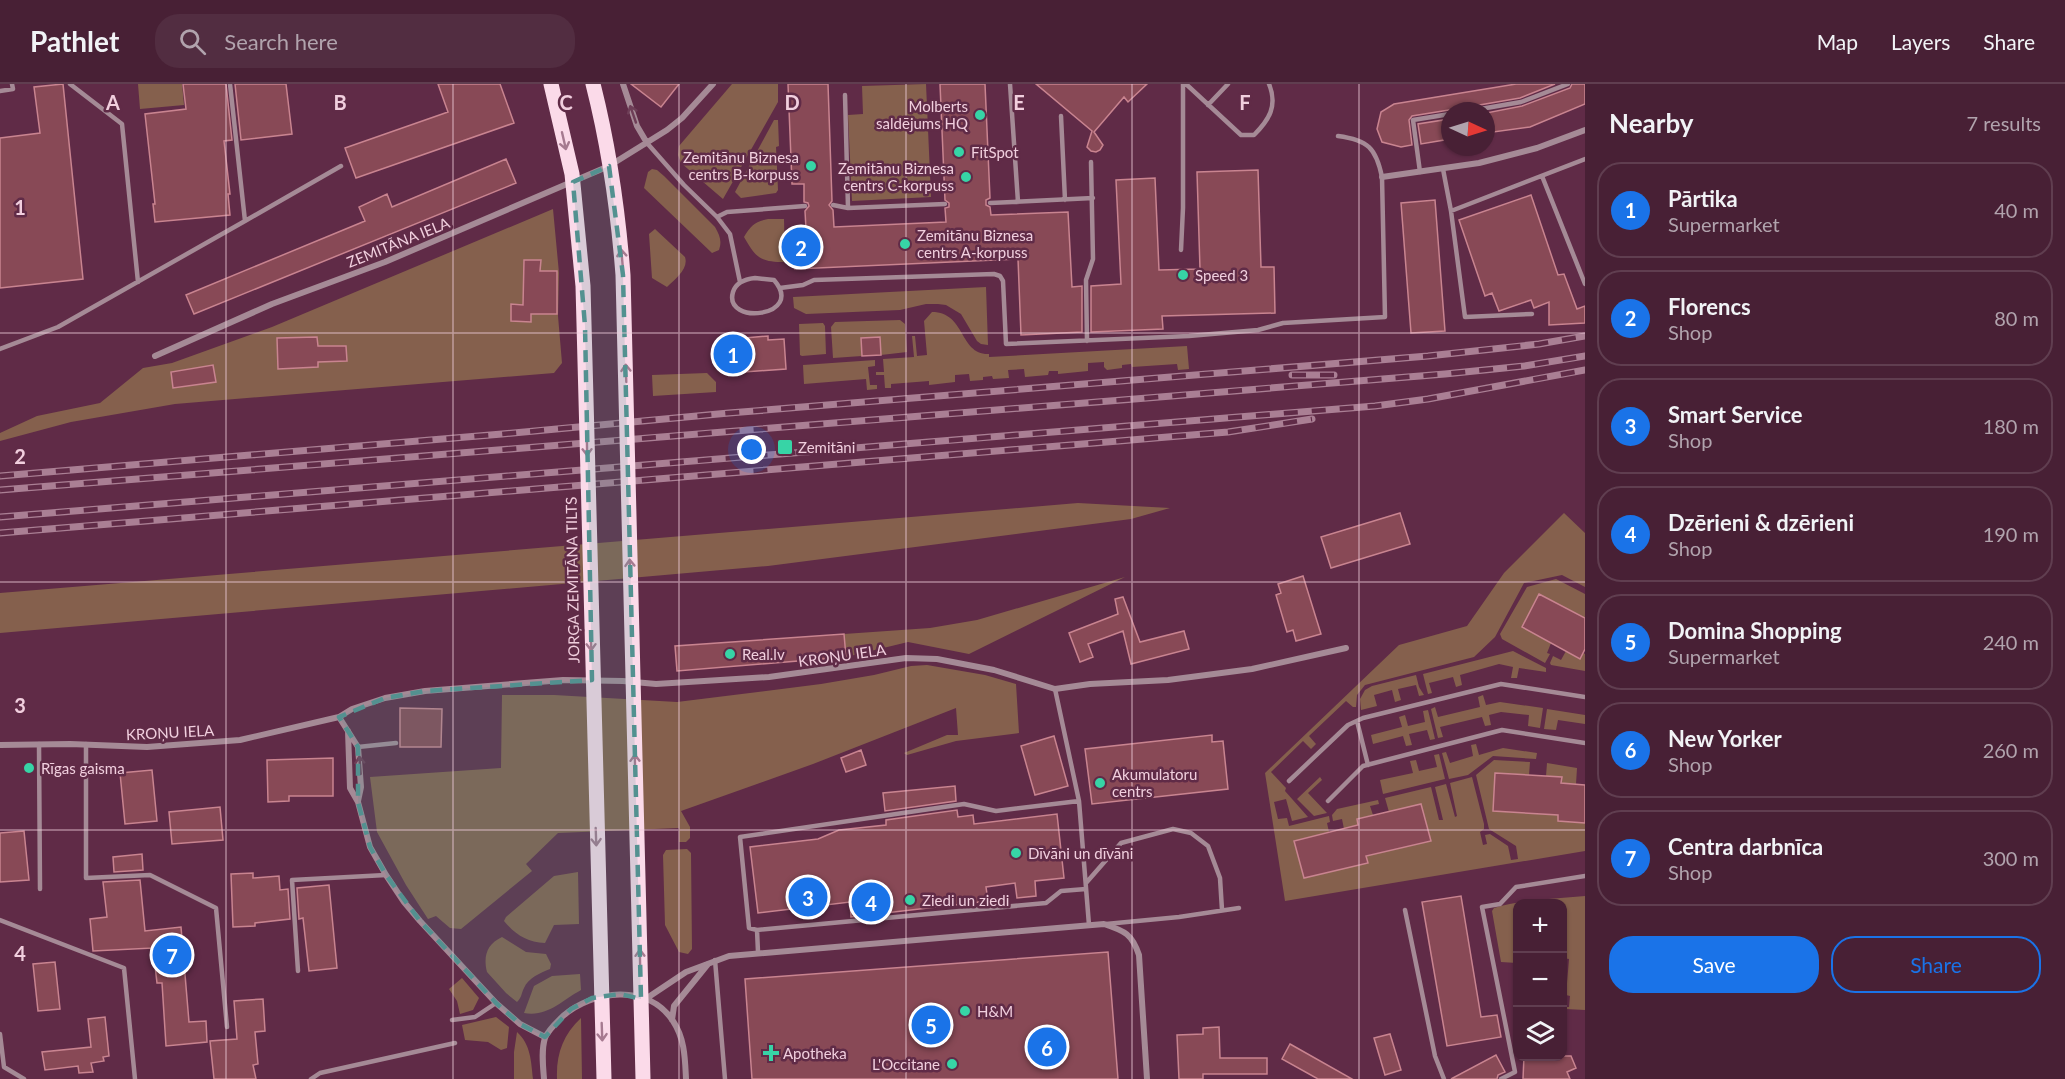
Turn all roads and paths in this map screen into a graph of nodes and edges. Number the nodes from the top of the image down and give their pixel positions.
1 (12, 84) edge
2 (70, 84) edge
3 (230, 84) edge
4 (551, 84) edge
5 (593, 84) edge
6 (623, 84) edge
7 (713, 84) edge
8 (1010, 84) edge
9 (1185, 84) edge
10 (1228, 84) edge
11 (1269, 84) edge
12 (1568, 84) edge
13 (0, 91) edge
14 (844, 95) dead end
15 (1208, 105) junction
16 (1495, 106) edge
17 (1441, 115) edge
18 (1061, 116) dead end
19 (1585, 130) edge
20 (1338, 136) dead end
21 (647, 143) junction
22 (1585, 159) edge
23 (1091, 162) dead end
24 (341, 166) dead end
25 (1443, 169) junction
26 (1420, 172) junction
27 (1542, 176) junction
28 (1382, 177) junction
29 (1094, 198) junction
30 (1065, 200) junction
31 (1018, 202) junction
32 (990, 203) dead end
33 (945, 204) dead end
34 (833, 205) dead end
35 (805, 206) dead end
36 (848, 208) junction
37 (1451, 211) junction
38 (717, 217) junction
39 (246, 221) junction
40 (1181, 250) dead end
41 (138, 282) junction
42 (740, 282) junction
43 (1585, 284) edge
44 (780, 288) junction
45 (1532, 314) dead end
46 (1087, 341) junction
47 (0, 349) edge
48 (155, 356) dead end
49 (1346, 648) dead end
50 (1055, 689) junction
51 (1585, 697) edge
52 (339, 717) junction
53 (1357, 721) junction
54 (348, 731) junction
55 (396, 743) dead end
56 (1585, 743) edge
57 (39, 744) junction
58 (86, 744) junction
59 (0, 745) edge
60 (358, 747) junction
61 (1368, 765) junction
62 (1289, 781) dead end
63 (1079, 801) junction
64 (1328, 801) dead end
65 (358, 802) junction
66 (386, 875) junction
67 (1585, 876) edge
68 (1086, 886) junction
69 (40, 889) dead end
70 (1239, 908) dead end
71 (1222, 910) junction
72 (1405, 910) dead end
73 (0, 920) edge
74 (1104, 924) junction
75 (1089, 925) junction
76 (757, 930) junction
77 (758, 952) junction
78 (711, 962) junction
79 (298, 971) dead end
80 (644, 1000) junction
81 (496, 1003) junction
82 (452, 1020) dead end
83 (672, 1020) junction
84 (226, 1027) dead end
85 (0, 1034) edge
86 (545, 1037) junction
87 (455, 1043) dead end
88 (24, 1079) edge
89 (135, 1079) edge
90 (311, 1079) edge
91 (544, 1079) edge
92 (604, 1079) edge
93 (643, 1079) edge
94 (686, 1079) edge
95 (724, 1079) edge
96 (1147, 1079) edge
97 (1444, 1079) edge
98 (1501, 1079) edge

1 - 13 lane
2 - 41 lane
3 - 39 lane
4 -> 92 main road, JORĢA ZEMITĀNA TILTS, bridge
93 -> 5 main road, bridge
21 -> 6 street
7 - 21 street, ZEMITĀNA IELA
8 - 31 lane
9 - 15 lane
9 - 40 lane
10 - 15 lane
11 - 15 lane
12 - 16 lane
14 - 36 lane
17 - 26 lane
18 - 30 lane
19 - 25 street
20 - 28 lane
21 - 38 lane
21 - 48 street, ZEMITĀNA IELA
22 - 27 lane
23 - 29 lane
24 - 39 lane
25 - 26 street
25 - 37 lane
26 - 28 street
27 - 37 lane
27 - 43 lane
28 - 46 lane
29 - 30 lane
29 - 46 lane
30 - 31 lane
31 - 32 lane
33 - 36 lane
34 - 36 lane
35 - 38 lane
37 - 45 lane
38 - 42 lane
39 - 41 lane
41 - 47 lane
42 - 44 lane
42 - 44 lane
44 - 46 lane
49 - 50 street, KROŅU IELA
50 - 52 street, KROŅU IELA
50 - 63 lane
51 - 53 lane
52 - 54 street
52 - 58 street, KROŅU IELA
53 - 61 lane
53 - 62 lane
54 - 60 street
54 - 65 street
55 - 60 lane
56 - 61 lane
57 - 58 street, KROŅU IELA
57 - 59 street, KROŅU IELA
57 - 69 lane
58 - 84 lane
65 -> 60 street
61 - 64 lane
63 - 68 lane
63 - 76 lane
65 - 66 street
66 - 79 lane
66 - 81 street
67 - 98 lane
68 - 71 lane
68 - 75 lane
68 - 76 lane
70 - 71 lane
71 - 74 lane
72 - 97 lane
73 - 89 lane
74 - 75 street
74 - 96 street
75 - 77 street
76 - 77 lane
77 - 78 street
78 - 80 street
78 - 83 street
78 - 95 lane
80 - 83 street
80 - 86 street
81 - 82 lane
81 - 86 street
83 - 94 street
85 - 88 lane
86 - 91 street
87 - 90 lane

